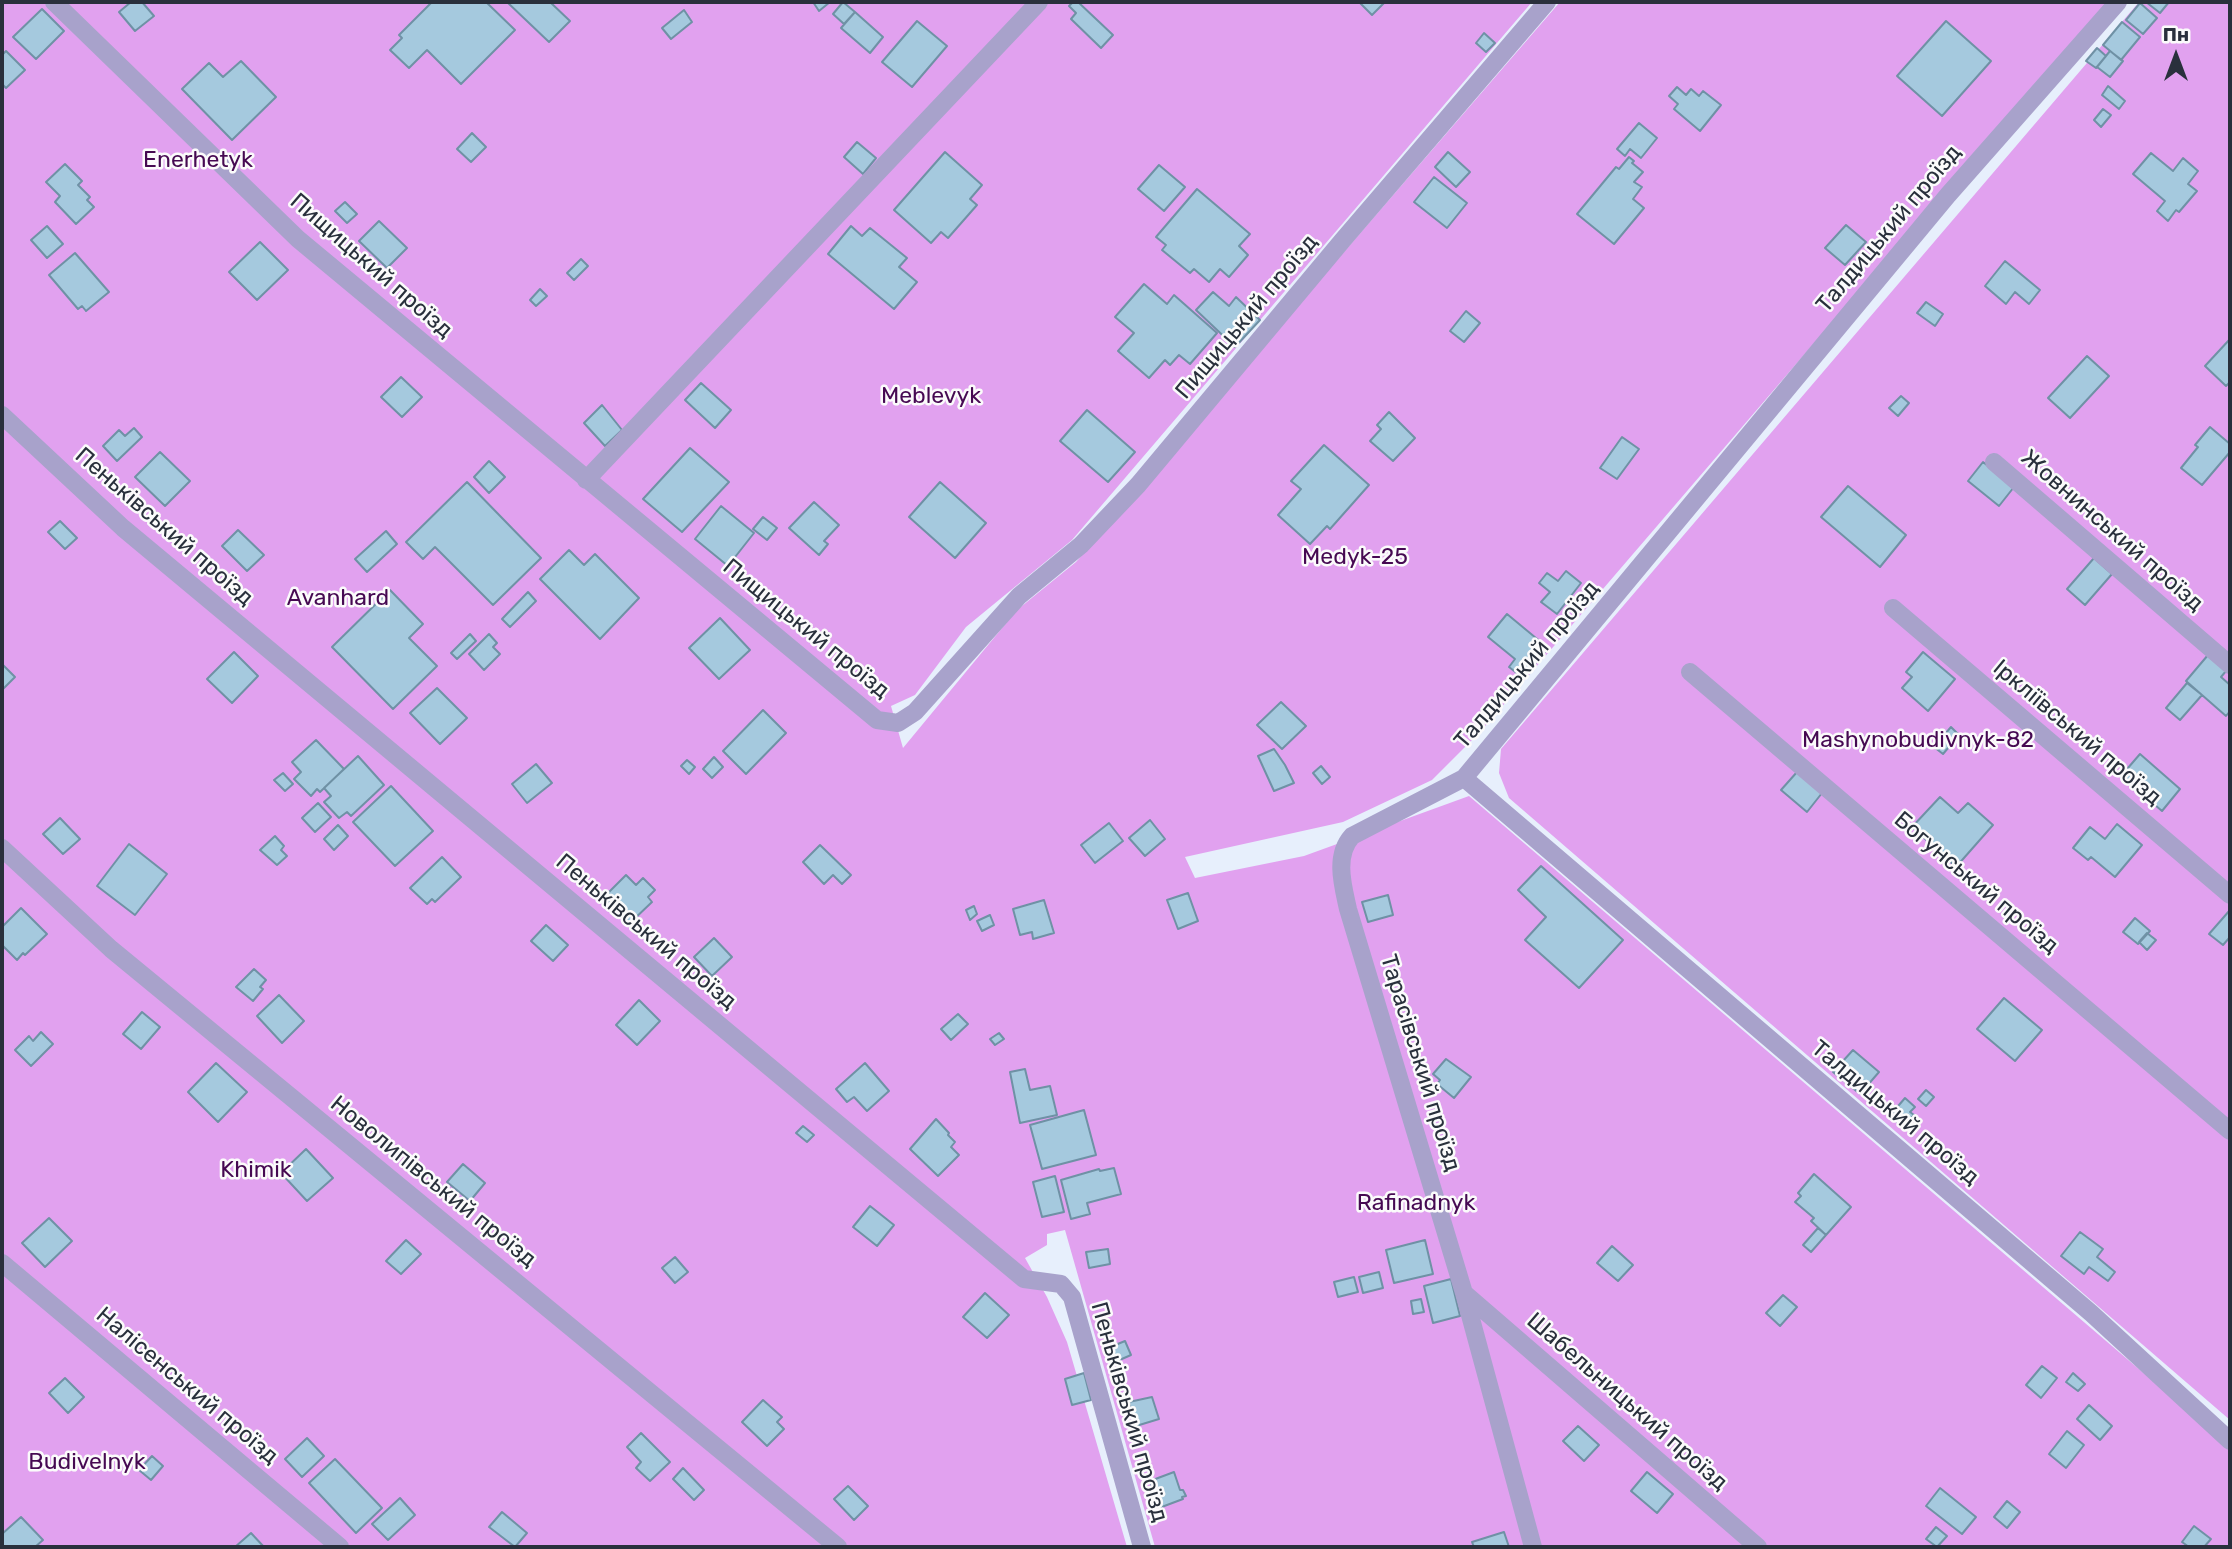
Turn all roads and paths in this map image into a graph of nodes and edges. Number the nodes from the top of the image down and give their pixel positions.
1 (54, 2) edge
2 (1040, 2) edge
3 (1547, 2) edge
4 (2118, 2) edge
5 (2, 415) edge
6 (1994, 462) dead end
7 (586, 480) junction
8 (1893, 608) dead end
9 (2230, 665) edge
10 (1690, 672) dead end
11 (1464, 778) junction
12 (2, 848) edge
13 (2230, 895) edge
14 (2230, 1131) edge
15 (2, 1263) edge
16 (1464, 1293) junction
17 (2230, 1441) edge
18 (340, 1547) edge
19 (838, 1547) edge
20 (1142, 1547) edge
21 (1533, 1547) edge
22 (1758, 1547) edge

1 - 7 lane, Пищицький проїзд
2 - 7 lane
3 - 7 lane, Пищицький проїзд
4 - 11 lane, Талдицький проїзд
5 - 20 lane, Пеньківський проїзд
6 - 9 lane, Жовнинський проїзд
8 - 13 lane, Іркліївський проїзд
10 - 14 lane, Богунський проїзд
11 - 16 lane, Тарасівський проїзд
11 - 17 lane, Талдицький проїзд
12 - 19 lane, Новолипівський проїзд
15 - 18 lane, Налісенський проїзд
16 - 21 lane, Тарасівський проїзд
16 - 22 lane, Шабельницький проїзд

